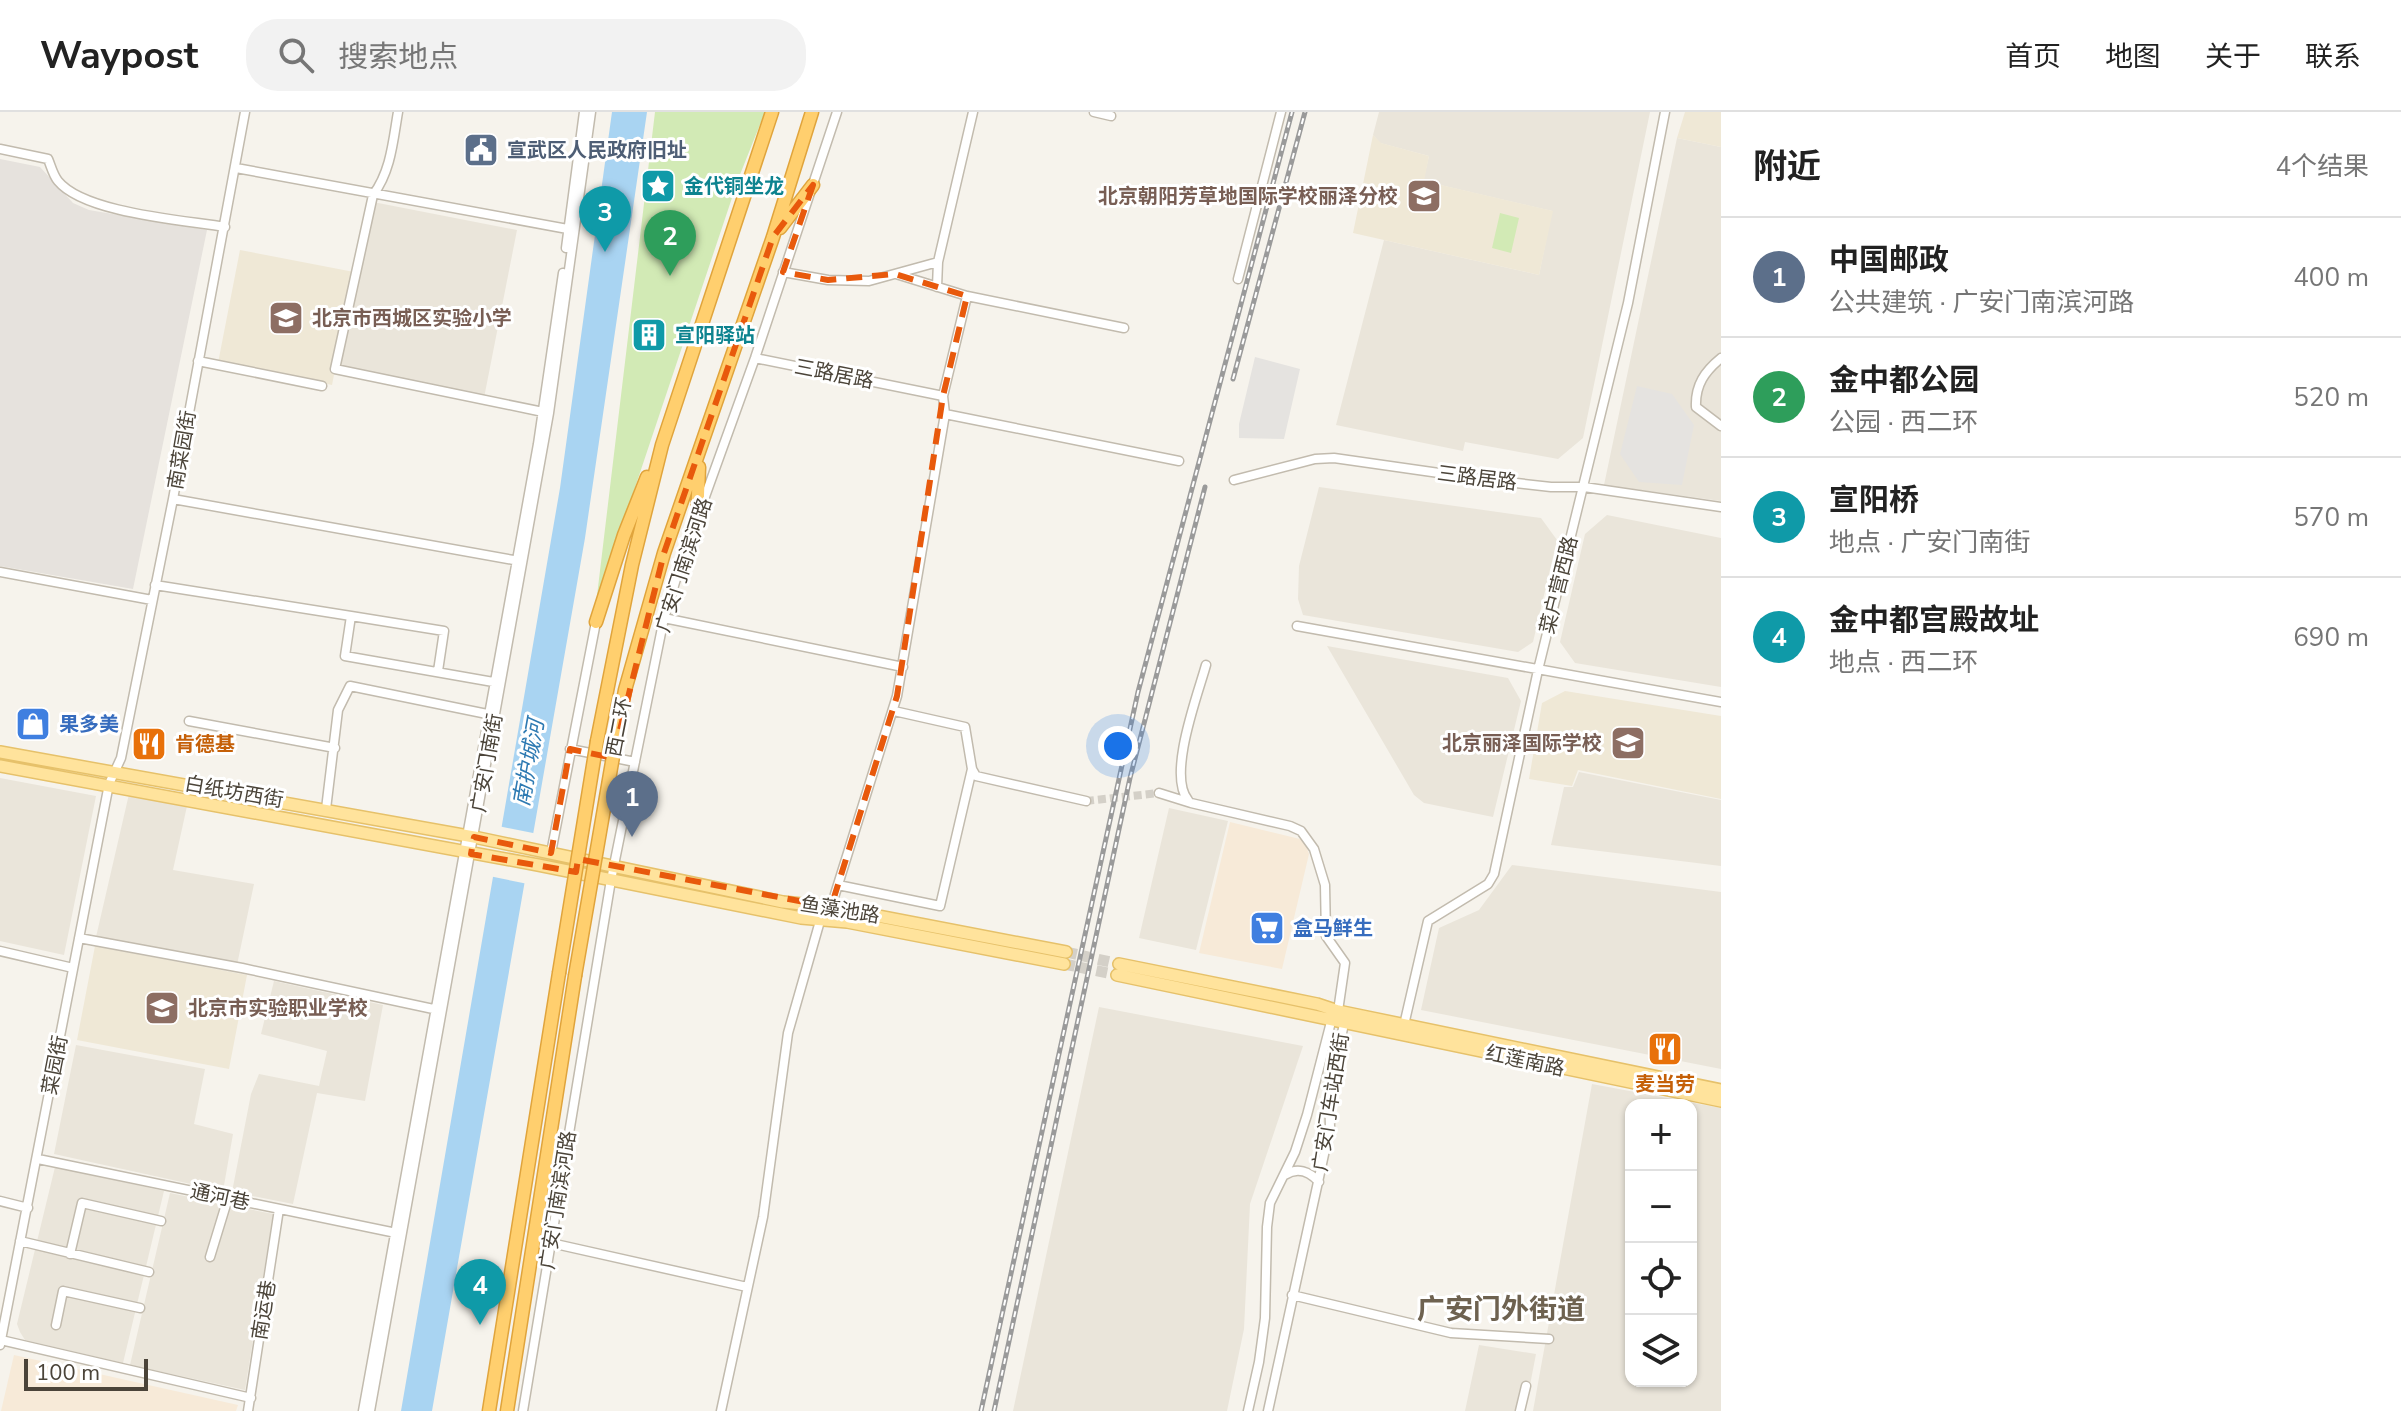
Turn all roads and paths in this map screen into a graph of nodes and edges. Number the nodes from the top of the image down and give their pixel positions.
1 (245, 112) edge
2 (398, 112) edge
3 (584, 112) edge
4 (591, 112) edge
5 (772, 112) edge
6 (812, 112) edge
7 (837, 112) edge
8 (973, 112) edge
9 (1094, 112) edge
10 (1281, 112) edge
11 (1665, 112) edge
12 (1111, 116) dead end
13 (0, 149) edge
14 (236, 168) junction
15 (813, 185) junction
16 (373, 195) junction
17 (225, 227) junction
18 (571, 230) junction
19 (773, 237) junction
20 (938, 262) junction
21 (783, 272) junction
22 (895, 274) junction
23 (1238, 279) dead end
24 (937, 287) junction
25 (967, 296) junction
26 (1124, 328) dead end
27 (755, 358) junction
28 (1721, 358) edge
29 (198, 361) junction
30 (322, 386) dead end
31 (943, 396) junction
32 (546, 413) junction
33 (945, 414) junction
34 (1721, 426) edge
35 (662, 445) junction
36 (700, 455) junction
37 (1179, 461) dead end
38 (1234, 480) dead end
39 (1584, 487) junction
40 (173, 499) junction
41 (1721, 507) edge
42 (697, 523) junction
43 (519, 561) junction
44 (0, 572) edge
45 (155, 585) junction
46 (152, 600) junction
47 (351, 616) junction
48 (664, 618) junction
49 (596, 622) joint
50 (1297, 626) dead end
51 (1206, 665) dead end
52 (903, 667) junction
53 (1538, 670) junction
54 (438, 671) junction
55 (498, 682) junction
56 (1721, 702) edge
57 (894, 711) junction
58 (493, 716) junction
59 (189, 721) dead end
60 (335, 748) junction
61 (570, 749) junction
62 (0, 752) edge
63 (635, 762) junction
64 (0, 766) edge
65 (972, 769) junction
66 (115, 771) junction
67 (109, 784) junction
68 (1159, 793) tunnel mouth
69 (1086, 801) tunnel mouth
70 (1191, 803) junction
71 (326, 809) junction
72 (476, 838) junction
73 (546, 852) junction
74 (473, 854) junction
75 (614, 866) junction
76 (611, 880) junction
77 (838, 885) junction
78 (831, 907) junction
79 (820, 921) junction
80 (79, 938) junction
81 (0, 951) edge
82 (73, 968) junction
83 (1118, 970) tunnel mouth
84 (439, 1010) junction
85 (1334, 1016) junction
86 (1344, 1024) junction
87 (1404, 1025) junction
88 (1721, 1090) edge
89 (1721, 1101) edge
90 (38, 1159) junction
91 (1282, 1177) junction
92 (1319, 1182) junction
93 (228, 1198) junction
94 (0, 1201) edge
95 (28, 1208) junction
96 (279, 1209) junction
97 (161, 1221) dead end
98 (399, 1234) junction
99 (20, 1241) junction
100 (551, 1243) junction
101 (70, 1254) junction
102 (210, 1257) dead end
103 (149, 1272) dead end
104 (747, 1287) junction
105 (1292, 1295) junction
106 (4, 1298) edge
107 (140, 1308) dead end
108 (56, 1325) dead end
109 (1549, 1339) dead end
110 (0, 1342) edge
111 (1259, 1362) junction
112 (1277, 1364) junction
113 (1526, 1386) dead end
114 (251, 1398) junction
115 (248, 1411) edge
116 (363, 1411) edge
117 (370, 1411) edge
118 (489, 1411) edge
119 (507, 1411) edge
120 (523, 1411) edge
121 (721, 1411) edge
122 (1248, 1411) edge
123 (1268, 1411) edge
124 (1520, 1411) edge

1 - 14 street, 南菜园街
2 - 16 street
3 - 18 street, 广安门南街
4 - 18 street, 广安门南街
5 - 35 highway, 西二环
6 - 19 highway, 西二环
7 - 15 street, 广安门南滨河路
8 - 20 street
9 - 12 street
10 - 23 street
11 - 39 street, 菜户营西路
13 - 17 street
14 - 16 street
14 - 17 street, 南菜园街
15 - 19 highway
15 - 21 street, 广安门南滨河路
16 - 18 street
16 - 32 street
17 - 29 street, 南菜园街
18 - 32 street, 广安门南街
19 - 36 highway, 西二环
20 - 22 street
20 - 24 street
21 - 22 street
21 - 27 street, 广安门南滨河路
22 - 24 street
24 - 25 street
25 - 26 street
25 - 31 street
27 - 31 street, 三路居路
27 - 42 street, 广安门南滨河路
28 - 34 street
29 - 30 street
29 - 40 street, 南菜园街
31 - 33 street
32 - 43 street, 广安门南街
33 - 37 street
33 - 52 street
35 - 49 highway
35 - 118 highway, 西二环, bridge
36 - 42 highway
36 - 119 highway, 西二环, bridge
38 - 39 street, 三路居路
39 - 41 street, 三路居路
39 - 53 street, 菜户营西路
40 - 43 street
40 - 45 street, 南菜园街
42 - 48 street, 广安门南滨河路
43 - 55 street, 广安门南街
44 - 46 street
45 - 46 street, 南菜园街
45 - 47 street
46 - 66 street, 南菜园街
47 - 54 street
47 - 54 street
48 - 52 street
48 - 63 street, 广安门南滨河路
49 - 61 street
50 - 53 street
51 - 70 street
52 - 57 street
53 - 56 street
53 - 87 street, 菜户营西路
54 - 55 street
55 - 58 street, 广安门南街
57 - 65 street
57 - 77 street
58 - 60 street
58 - 72 street, 广安门南街
59 - 60 street
60 - 71 street
61 - 63 street
61 - 73 street
62 - 66 main road, 白纸坊西街
63 - 75 street, 广安门南滨河路
64 - 67 main road, 白纸坊西街
65 - 69 street
65 - 77 street
66 - 67 street, 南菜园街
66 - 71 main road, 白纸坊西街
67 - 74 main road, 白纸坊西街
67 - 80 street, 菜园街
68 - 70 street, 广安门车站西街
70 - 85 street, 广安门车站西街
71 - 72 main road, 白纸坊西街
72 - 73 main road, 白纸坊西街
72 - 74 street, 广安门南街
73 - 75 main road
74 - 76 main road, 白纸坊西街
74 - 84 street, 广安门南街
75 - 76 street, 广安门南滨河路
75 - 78 main road, 鱼藻池路
76 - 79 main road, 鱼藻池路
76 - 100 street, 广安门南滨河路
77 - 78 street
78 - 79 main road, 鱼藻池路
79 - 104 street
80 - 82 street, 菜园街
80 - 84 street
81 - 82 street
82 - 90 street, 菜园街
83 - 85 main road
84 - 98 street, 广安门南街
85 - 86 main road, 红莲南路
85 - 87 main road, 红莲南路
85 - 91 street, 广安门车站西街
86 - 89 main road, 红莲南路
86 - 92 street, 广安门车站西街
87 - 88 main road, 红莲南路
90 - 93 street, 通河巷
90 - 95 street, 菜园街
91 - 92 street
91 - 111 street, 广安门车站西街
92 - 105 street, 广安门车站西街
93 - 96 street, 通河巷
93 - 102 street
94 - 95 street
95 - 99 street, 菜园街
96 - 98 street, 通河巷
96 - 114 street, 南运巷
97 - 101 street
98 - 116 street, 广安门南街
98 - 117 street, 广安门南街
99 - 101 street
99 - 106 street, 菜园街
100 - 104 street
100 - 120 street, 广安门南滨河路
101 - 103 street
104 - 121 street
105 - 109 street
105 - 112 street, 广安门车站西街
106 - 110 street, 菜园街
107 - 108 street
110 - 114 street
111 - 112 street
111 - 122 street, 广安门车站西街
112 - 123 street, 广安门车站西街
113 - 124 street
114 - 115 street, 南运巷

